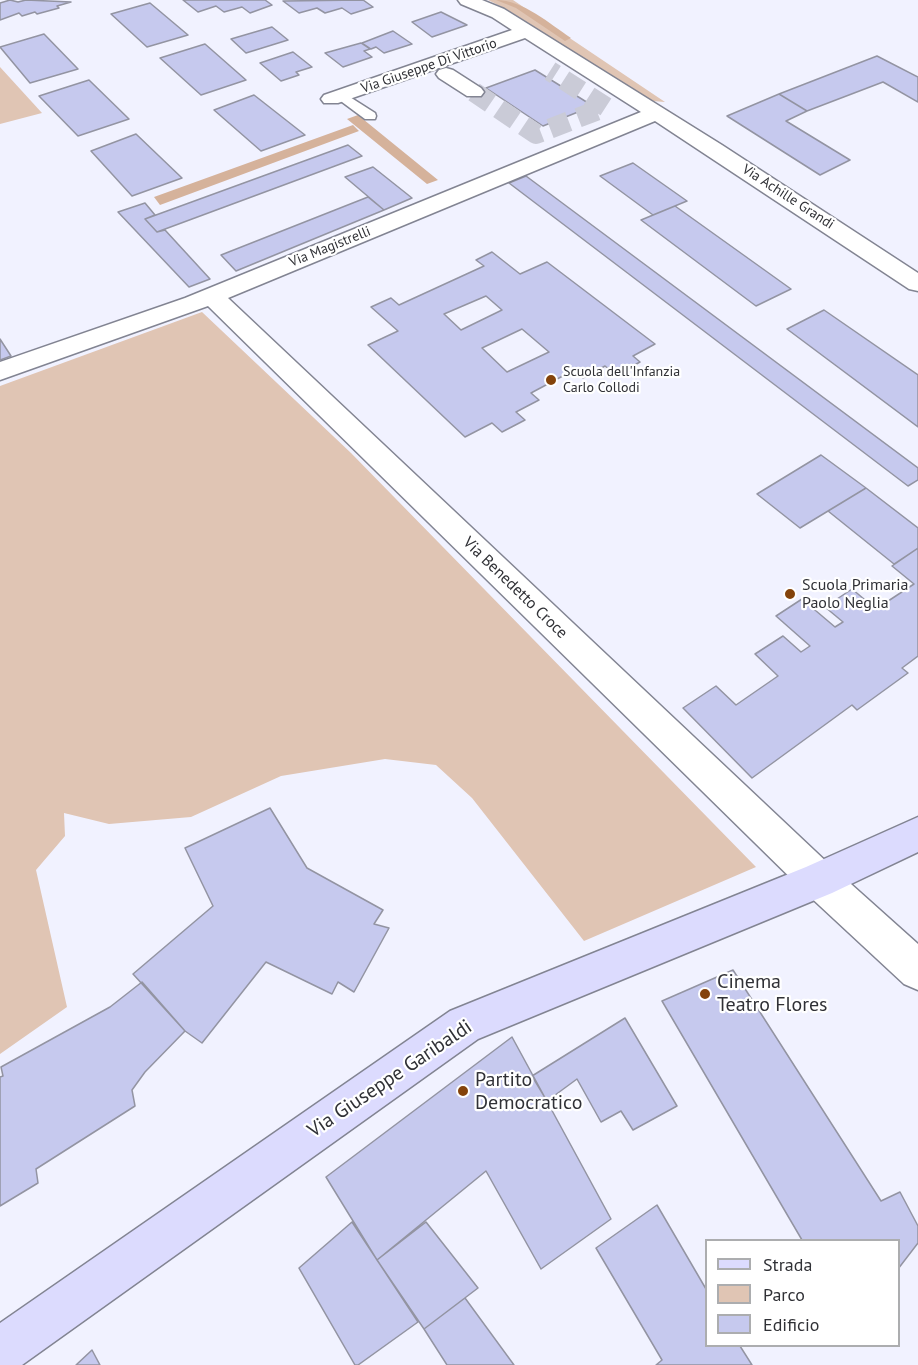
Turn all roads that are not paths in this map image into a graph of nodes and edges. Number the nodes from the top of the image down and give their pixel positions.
1 (467, 0) edge
2 (527, 31) junction
3 (439, 69) junction
4 (474, 92) tunnel mouth
5 (342, 96) joint
6 (656, 113) junction
7 (370, 116) dead end
8 (918, 284) edge
9 (211, 296) junction
10 (0, 371) edge
11 (918, 834) edge
12 (819, 880) junction
13 (918, 970) edge
14 (0, 1352) edge

1 - 2 street, Via Giuseppe Di Vittorio
2 - 3 street, Via Giuseppe Di Vittorio
2 - 6 street, Via Giuseppe Di Vittorio
3 - 4 street
3 - 5 street, Via Giuseppe Di Vittorio
5 - 7 lane
6 - 8 street, Via Achille Grandi
6 - 9 street, Via Magistrelli
9 - 10 street, Via Magistrelli
9 - 12 street, Via Benedetto Croce
11 - 12 street, Via Giuseppe Garibaldi
12 - 13 street, Via Benedetto Croce
12 - 14 street, Via Giuseppe Garibaldi

